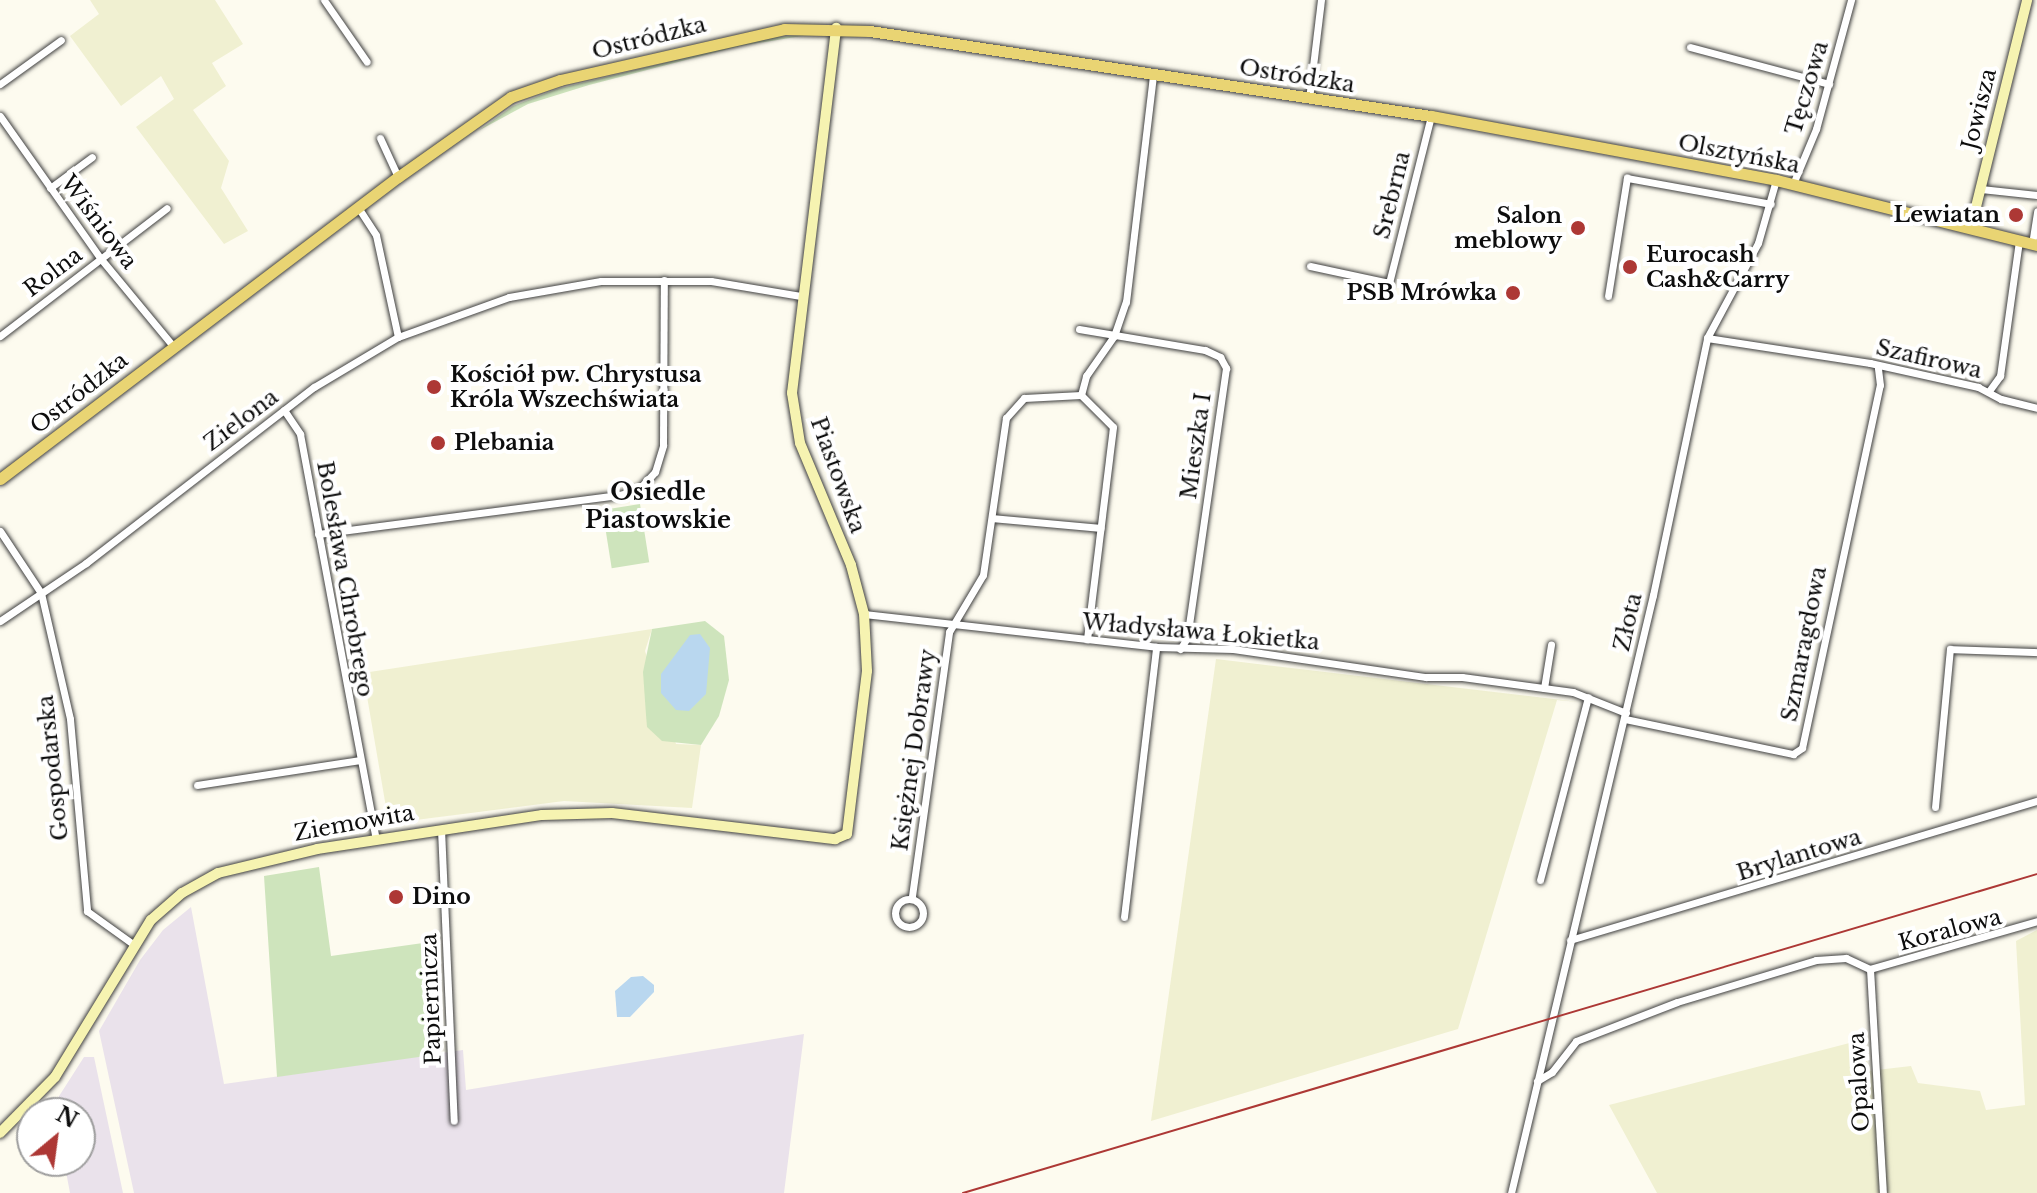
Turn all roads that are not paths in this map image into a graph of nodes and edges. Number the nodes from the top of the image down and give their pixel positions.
1 (324, 0) edge
2 (1321, 0) edge
3 (1851, 0) edge
4 (2027, 0) edge
5 (836, 28) junction
6 (61, 40) dead end
7 (1690, 47) dead end
8 (367, 62) dead end
9 (1153, 74) junction
10 (0, 84) edge
11 (1829, 84) junction
12 (1309, 99) junction
13 (0, 116) edge
14 (1431, 116) junction
15 (9, 131) junction
16 (0, 137) edge
17 (380, 138) dead end
18 (92, 157) dead end
19 (398, 177) junction
20 (1776, 180) junction
21 (1793, 184) junction
22 (50, 188) junction
23 (1981, 189) junction
24 (2037, 195) edge
25 (1771, 204) junction
26 (358, 207) junction
27 (167, 208) dead end
28 (2037, 211) edge
29 (1971, 227) junction
30 (2019, 241) junction
31 (2034, 244) edge
32 (101, 259) junction
33 (1310, 266) dead end
34 (664, 280) junction
35 (801, 296) junction
36 (1608, 296) dead end
37 (1079, 329) dead end
38 (0, 336) edge
39 (1114, 336) junction
40 (398, 337) junction
41 (1707, 338) junction
42 (173, 346) junction
43 (1878, 368) junction
44 (1989, 391) junction
45 (1081, 395) junction
46 (2037, 408) edge
47 (284, 410) junction
48 (0, 479) edge
49 (992, 518) junction
50 (1101, 528) junction
51 (0, 531) edge
52 (318, 534) junction
53 (41, 593) junction
54 (864, 614) junction
55 (0, 621) edge
56 (952, 625) junction
57 (1087, 639) junction
58 (1551, 645) dead end
59 (1156, 647) junction
60 (1180, 649) junction
61 (2037, 652) edge
62 (1544, 688) junction
63 (1588, 697) junction
64 (1625, 716) junction
65 (360, 760) junction
66 (197, 785) dead end
67 (2037, 801) edge
68 (1935, 807) dead end
69 (441, 829) junction
70 (843, 838) joint
71 (376, 840) junction
72 (1540, 880) dead end
73 (912, 896) junction
74 (1124, 917) dead end
75 (2037, 921) edge
76 (1570, 940) junction
77 (133, 944) junction
78 (1870, 969) junction
79 (1537, 1081) junction
80 (454, 1121) dead end
81 (0, 1133) edge
82 (1511, 1193) edge
83 (1883, 1193) edge

1 - 8 street
2 - 12 street
3 - 11 street, Tęczowa
4 - 23 street, Jowisza
5 - 9 main road, Ostródzka
5 - 19 main road, Ostródzka
5 - 35 street, Piastowska
6 - 10 street
7 - 11 street
9 - 12 main road, Ostródzka
9 - 39 street
11 - 21 street, Tęczowa
12 - 14 main road, Ostródzka
13 - 15 street, Wiśniowa
14 - 20 main road, Olsztyńska
14 - 33 street, Srebrna
15 - 16 street
15 - 22 street, Wiśniowa
17 - 19 street
18 - 22 street
19 - 26 main road, Ostródzka
20 - 21 main road, Olsztyńska
20 - 25 street, Złota
21 - 29 main road, Olsztyńska
22 - 32 street, Wiśniowa
23 - 24 street
23 - 29 street, Jowisza
25 - 36 street
25 - 41 street, Złota
26 - 40 street
26 - 42 main road, Ostródzka
27 - 32 street, Rolna
28 - 31 street
29 - 30 main road, Olsztyńska
30 - 31 main road, Olsztyńska
30 - 44 street, Szafirowa
32 - 38 street, Rolna
32 - 42 street, Wiśniowa
34 - 35 street, Zielona
34 - 40 street, Zielona
34 - 52 street
35 - 54 street, Piastowska
37 - 39 street
39 - 45 street
39 - 60 street, Mieszka I
40 - 47 street, Zielona
41 - 43 street, Szafirowa
41 - 64 street, Złota
42 - 48 main road, Ostródzka
43 - 44 street, Szafirowa
43 - 64 street, Szmaragdowa
44 - 46 street
45 - 49 street, Księżnej Dobrawy
45 - 50 street
47 - 52 street, Bolesława Chrobrego
47 - 53 street, Zielona
49 - 50 street
49 - 56 street, Księżnej Dobrawy
50 - 57 street
51 - 53 street, Gospodarska
52 - 65 street, Bolesława Chrobrego
53 - 55 street, Zielona
53 - 77 street, Gospodarska
54 - 56 street, Władysława Łokietka
54 - 70 street, Piastowska
56 - 57 street, Władysława Łokietka
56 - 73 street, Księżnej Dobrawy
57 - 59 street, Władysława Łokietka
58 - 62 street
59 - 60 street, Władysława Łokietka
59 - 74 street
60 - 62 street, Władysława Łokietka
61 - 68 street
62 - 63 street, Władysława Łokietka
63 - 64 street, Władysława Łokietka
63 - 72 street
64 - 76 street, Złota
65 - 66 street
65 - 71 street, Bolesława Chrobrego
67 - 76 street, Brylantowa
69 - 70 street, Ziemowita
69 - 71 street, Ziemowita
69 - 80 street, Papiernicza
71 - 77 street, Ziemowita
73 - 73 street, Księżnej Dobrawy
75 - 78 street, Koralowa
76 - 79 street, Złota
77 - 81 street, Ziemowita
78 - 79 street
78 - 83 street, Opalowa
79 - 82 street, Złota

